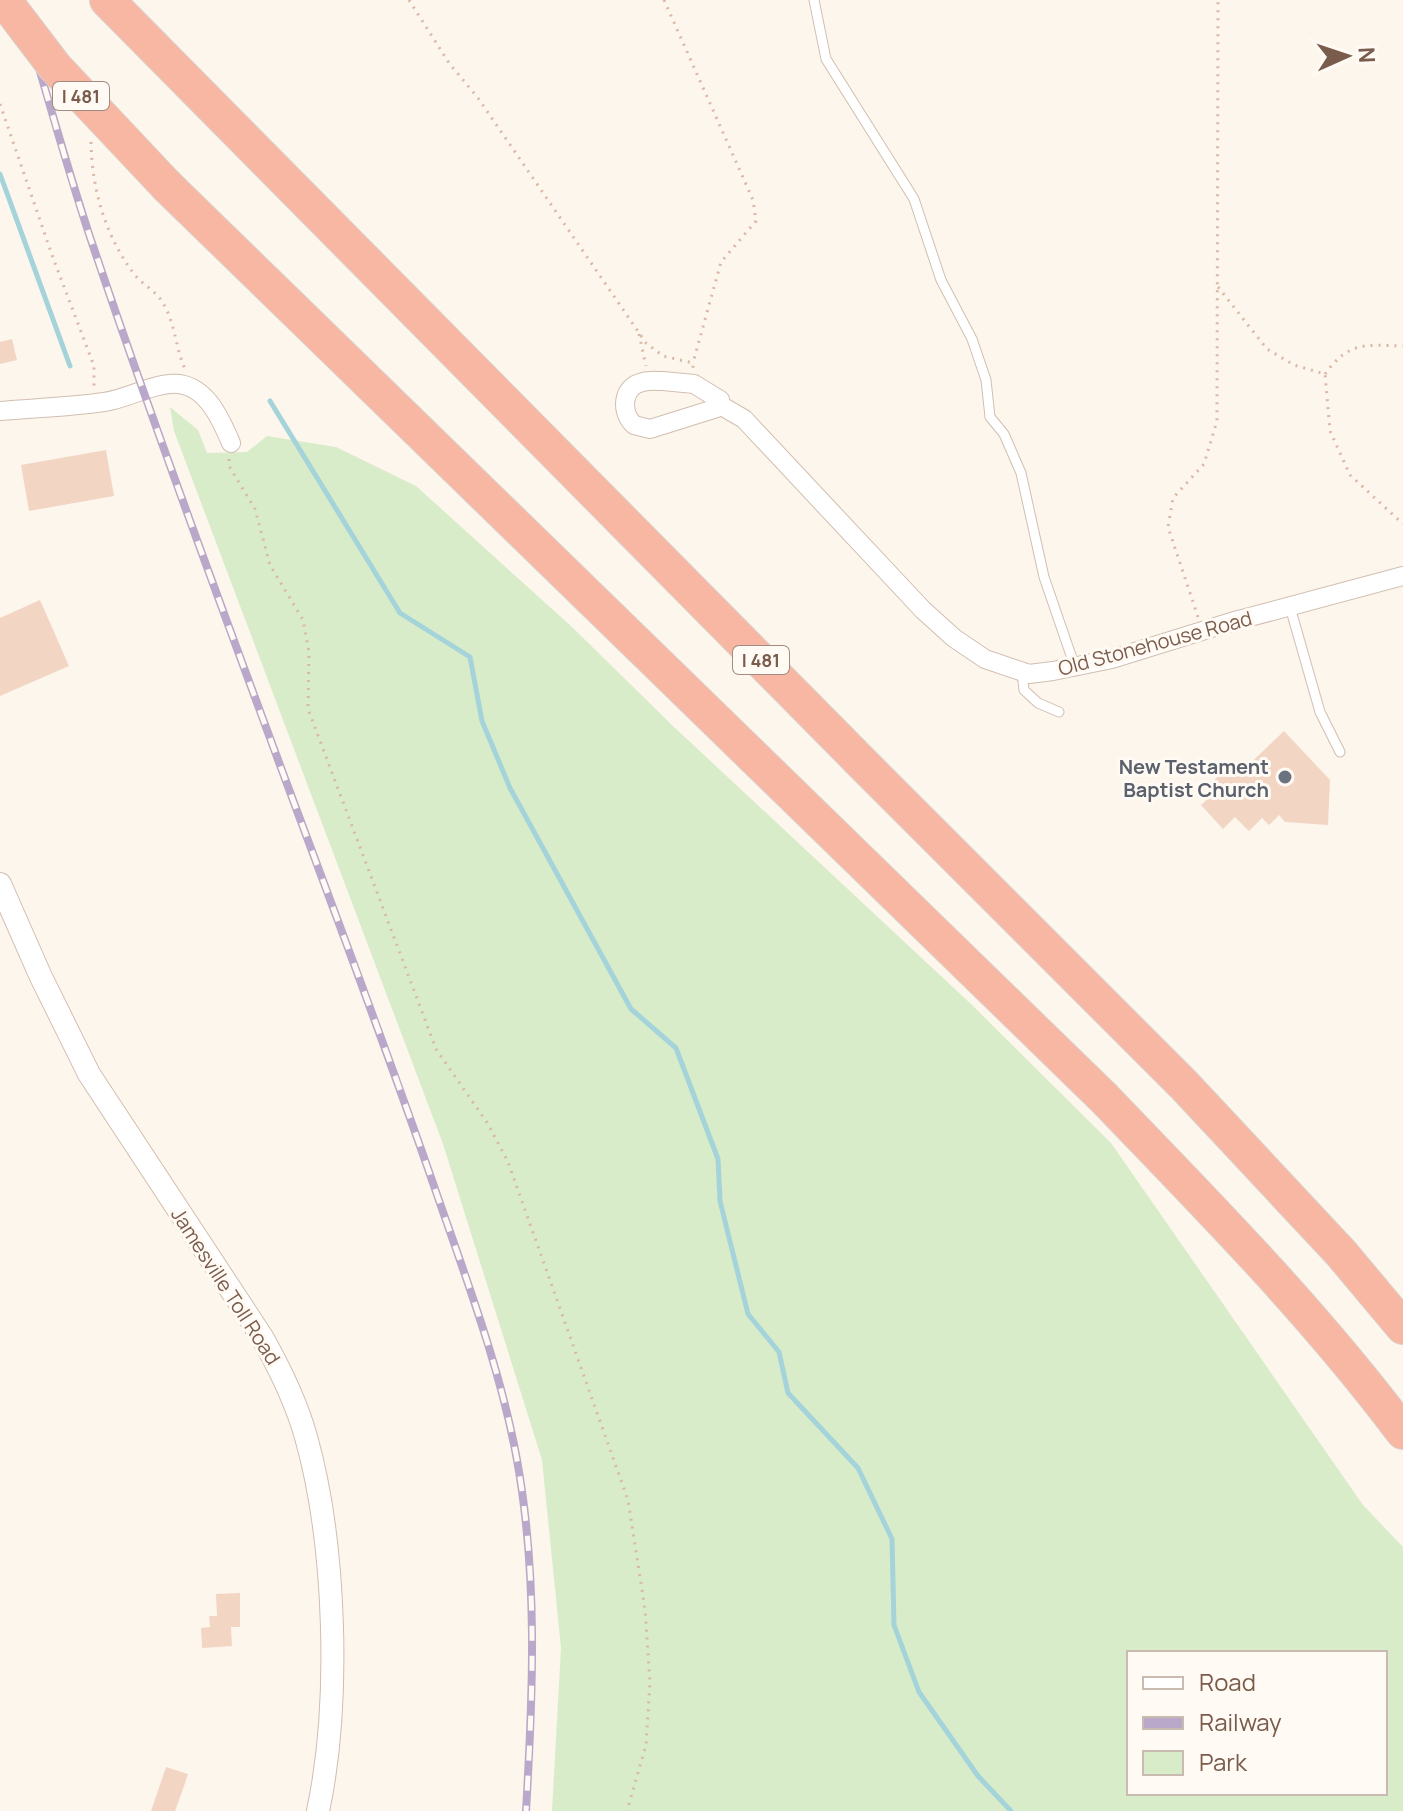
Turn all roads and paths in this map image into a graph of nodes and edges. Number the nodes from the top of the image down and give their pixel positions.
1 (4, 0) edge
2 (409, 0) edge
3 (664, 0) edge
4 (814, 0) edge
5 (1218, 0) edge
6 (108, 1) edge
7 (0, 104) edge
8 (91, 136) dead end
9 (1218, 287) junction
10 (639, 333) junction
11 (1403, 346) edge
12 (693, 363) junction
13 (1325, 374) junction
14 (644, 382) junction
15 (694, 384) junction
16 (200, 393) junction
17 (93, 403) junction
18 (720, 405) junction
19 (0, 411) edge
20 (231, 443) joint
21 (1403, 524) edge
22 (1403, 576) edge
23 (1290, 607) junction
24 (1203, 631) junction
25 (1075, 667) junction
26 (1022, 672) junction
27 (1059, 712) dead end
28 (1340, 752) dead end
29 (0, 884) edge
30 (1403, 1327) edge
31 (1403, 1432) edge
32 (318, 1811) edge
33 (627, 1811) edge

1 - 31 highway, I 481, bridge
2 - 10 path
3 - 12 path
4 - 25 lane
5 - 9 path
6 - 30 highway, I 481
7 - 17 path
8 - 16 path
9 - 13 path
9 - 24 path
10 - 12 path
10 - 14 path
11 - 13 path
12 - 15 path
13 - 21 path
14 - 15 street
14 - 18 street
15 - 18 street, Old Stonehouse Road
16 - 17 street
16 - 20 street
17 - 19 street
18 - 26 street, Old Stonehouse Road
20 - 33 path
22 - 23 street, Old Stonehouse Road
23 - 24 street, Old Stonehouse Road
23 - 28 lane
24 - 25 street, Old Stonehouse Road
25 - 26 street, Old Stonehouse Road
26 - 27 lane
29 - 32 street, Jamesville Toll Road

